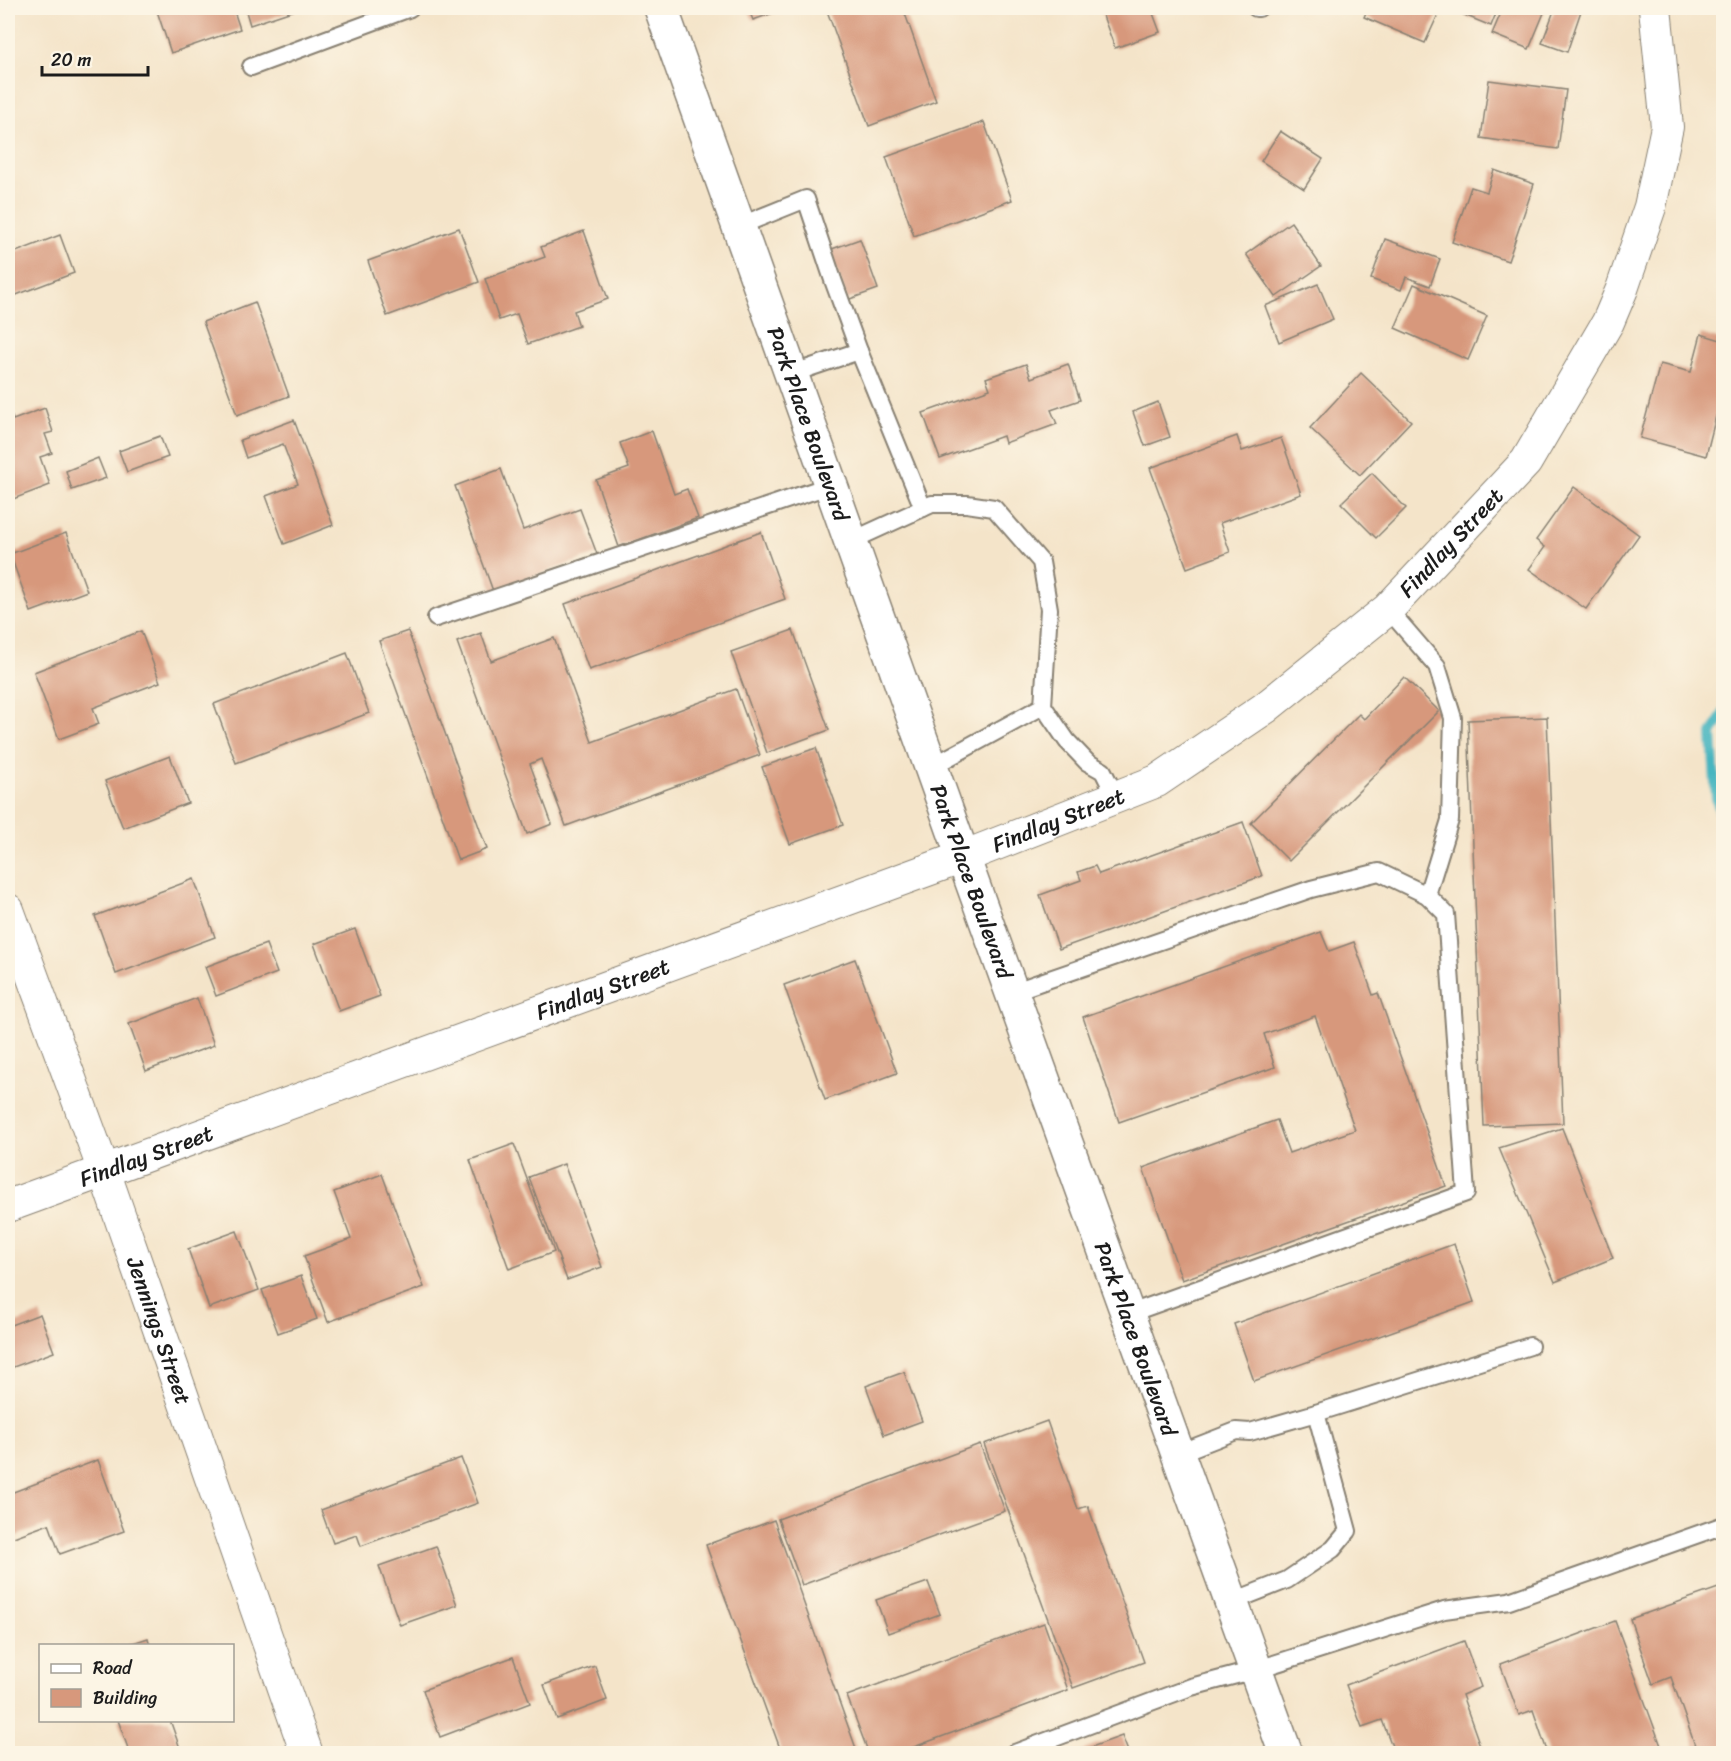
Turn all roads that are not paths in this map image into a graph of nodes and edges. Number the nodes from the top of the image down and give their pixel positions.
1 (410, 8) edge
2 (661, 8) edge
3 (1655, 8) edge
4 (251, 67) dead end
5 (739, 226) junction
6 (859, 351) junction
7 (791, 374) junction
8 (831, 485) junction
9 (923, 508) junction
10 (851, 541) junction
11 (1388, 609) junction
12 (436, 618) dead end
13 (1042, 706) junction
14 (931, 767) junction
15 (1116, 797) junction
16 (963, 857) junction
17 (1427, 895) junction
18 (8, 910) edge
19 (1012, 992) junction
20 (104, 1171) junction
21 (8, 1206) edge
22 (1128, 1314) junction
23 (1530, 1346) dead end
24 (1316, 1413) junction
25 (1178, 1454) junction
26 (1724, 1525) edge
27 (1231, 1602) junction
28 (1256, 1670) junction
29 (307, 1754) edge
30 (1012, 1754) edge
31 (1286, 1754) edge

1 - 4 lane
2 - 5 street, Park Place Boulevard
3 - 11 street, Findlay Street
5 - 6 lane
5 - 7 street, Park Place Boulevard
6 - 7 lane
6 - 9 lane
7 - 8 street, Park Place Boulevard
8 - 10 street, Park Place Boulevard
8 - 12 lane
9 - 10 lane
9 - 13 lane
10 - 14 street, Park Place Boulevard
11 - 15 street, Findlay Street
11 - 17 lane
13 - 14 lane
13 - 15 lane
14 - 16 street, Park Place Boulevard
15 - 16 street, Findlay Street
16 - 19 street, Park Place Boulevard
16 - 20 street, Findlay Street
17 - 19 lane
17 - 22 lane
18 - 20 street, Jennings Street
19 - 22 street, Park Place Boulevard
20 - 21 street, Findlay Street
20 - 29 street, Jennings Street
22 - 25 street, Park Place Boulevard
23 - 24 lane
24 - 25 lane
24 - 27 lane
25 - 27 street, Park Place Boulevard
26 - 28 lane
27 - 28 street, Park Place Boulevard
28 - 30 lane
28 - 31 street, Park Place Boulevard

